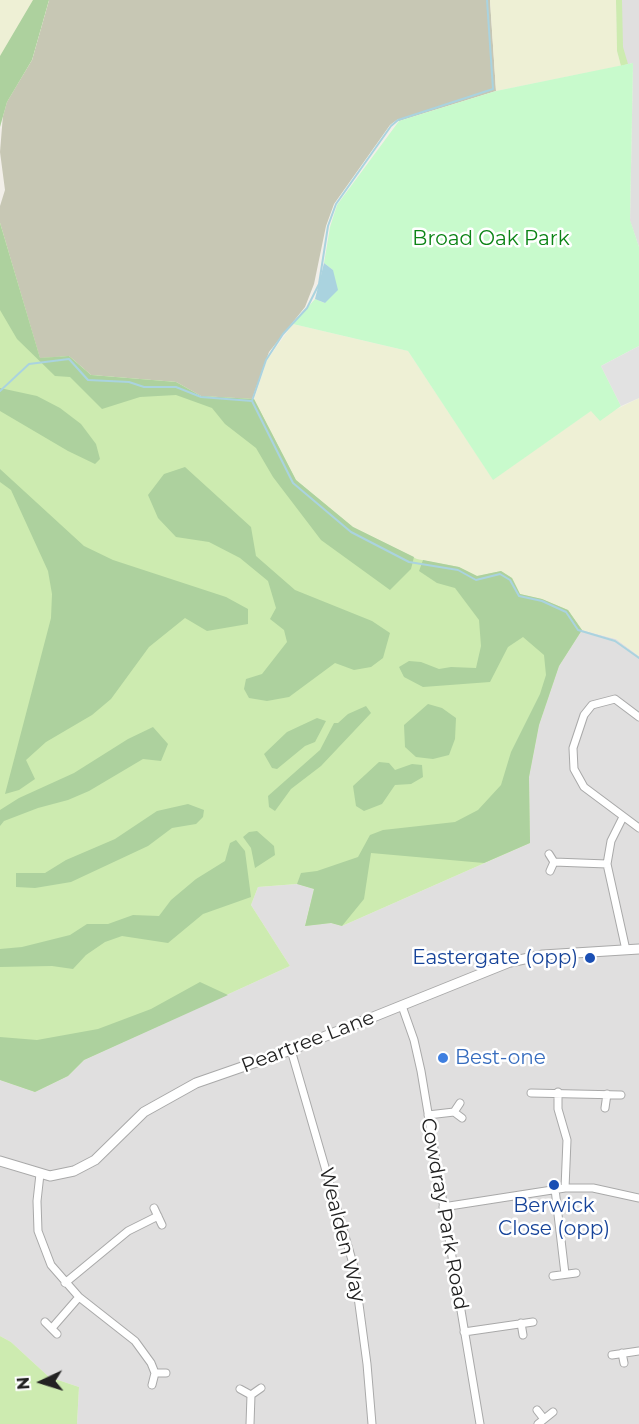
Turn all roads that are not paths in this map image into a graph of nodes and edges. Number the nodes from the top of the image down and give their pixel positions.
1 (639, 717) edge
2 (623, 817) junction
3 (639, 828) edge
4 (549, 854) dead end
5 (554, 862) junction
6 (607, 864) junction
7 (550, 871) dead end
8 (639, 949) edge
9 (626, 950) junction
10 (402, 1006) junction
11 (291, 1050) junction
12 (558, 1092) junction
13 (531, 1093) dead end
14 (607, 1094) junction
15 (621, 1095) dead end
16 (459, 1103) dead end
17 (605, 1108) dead end
18 (454, 1112) junction
19 (428, 1115) junction
20 (462, 1118) dead end
21 (0, 1161) edge
22 (40, 1174) junction
23 (565, 1188) junction
24 (555, 1189) junction
25 (639, 1198) edge
26 (443, 1206) junction
27 (154, 1208) dead end
28 (158, 1216) junction
29 (162, 1225) dead end
30 (576, 1273) dead end
31 (565, 1274) junction
32 (553, 1276) dead end
33 (65, 1283) junction
34 (79, 1297) junction
35 (45, 1322) dead end
36 (533, 1322) dead end
37 (522, 1323) junction
38 (464, 1332) junction
39 (523, 1335) dead end
40 (639, 1351) edge
41 (622, 1353) junction
42 (612, 1355) dead end
43 (624, 1363) dead end
44 (155, 1373) junction
45 (165, 1373) dead end
46 (152, 1385) dead end
47 (261, 1388) dead end
48 (240, 1389) dead end
49 (252, 1395) junction
50 (537, 1410) dead end
51 (553, 1412) dead end
52 (541, 1422) edge
53 (249, 1424) edge
54 (372, 1424) edge
55 (480, 1424) edge

1 - 2 street
2 - 3 street
2 - 6 street
4 - 5 street
5 - 6 street
5 - 7 street
6 - 9 street
8 - 9 street, Peartree Lane
9 - 10 street, Peartree Lane
10 - 11 street, Peartree Lane
10 - 19 street, Cowdray Park Road
11 - 22 street, Peartree Lane
11 - 54 street, Wealden Way
12 - 13 street
12 - 14 street
12 - 23 street
14 - 15 street
14 - 17 street
16 - 18 street
18 - 19 street
18 - 20 street
19 - 26 street, Cowdray Park Road
21 - 22 street, Peartree Lane
22 - 33 street
23 - 24 street
23 - 25 street
24 - 26 street
24 - 31 street
26 - 38 street, Cowdray Park Road
27 - 28 street
28 - 29 street
28 - 33 street
30 - 31 street
31 - 32 street
33 - 34 street
34 - 35 street
34 - 44 street
36 - 37 street
37 - 38 street
37 - 39 street
38 - 55 street, Cowdray Park Road
40 - 41 street
41 - 42 street
41 - 43 street
44 - 45 street
44 - 46 street
47 - 49 street
48 - 49 street
49 - 53 street
50 - 52 street
51 - 52 street

